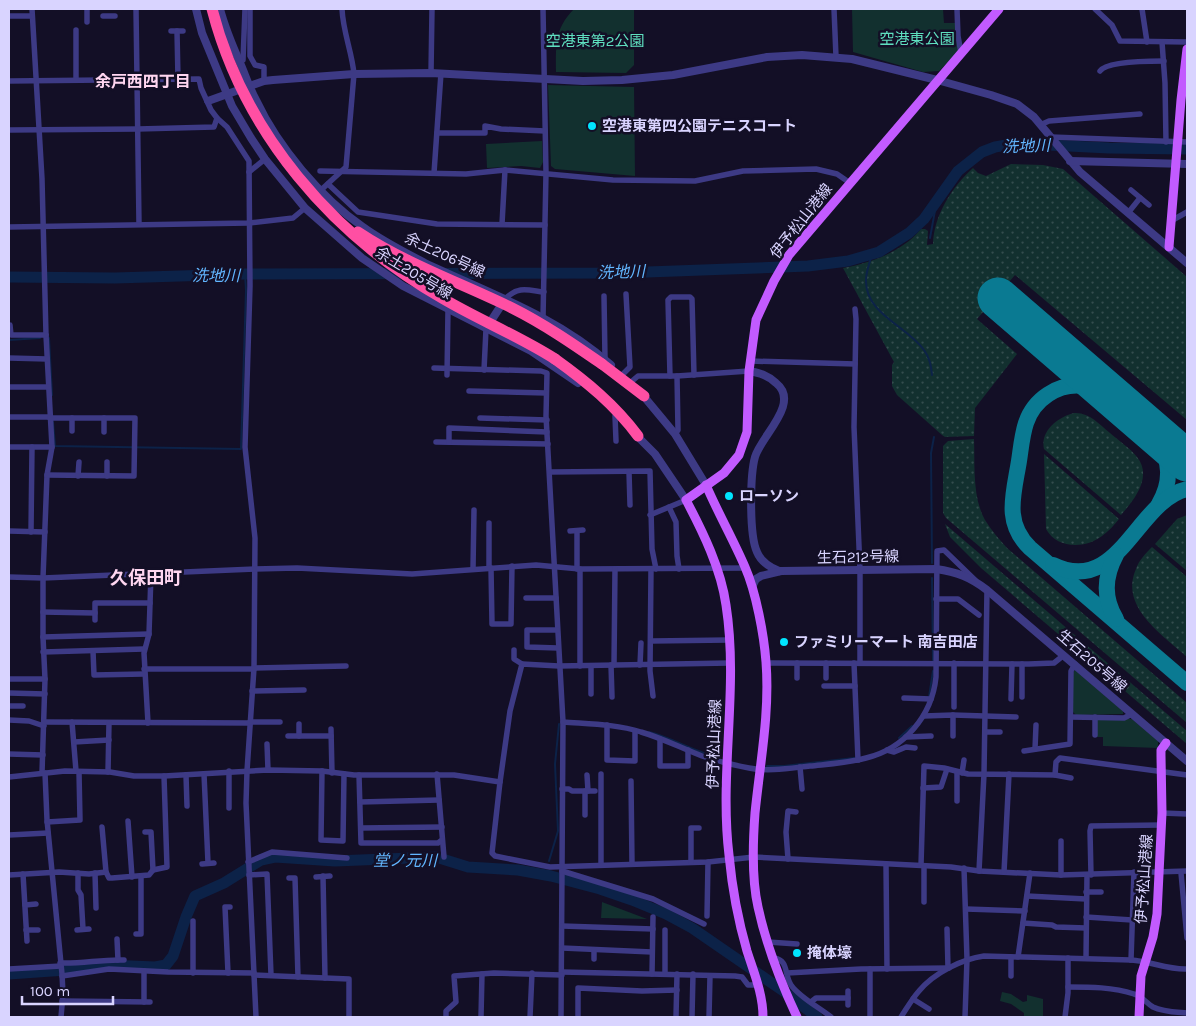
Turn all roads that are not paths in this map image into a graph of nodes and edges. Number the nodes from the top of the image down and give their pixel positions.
1 (32, 9) edge
2 (109, 9) edge
3 (136, 9) edge
4 (196, 9) edge
5 (212, 9) edge
6 (220, 9) edge
7 (245, 9) edge
8 (250, 9) edge
9 (342, 9) edge
10 (432, 9) edge
11 (543, 9) edge
12 (834, 9) edge
13 (957, 9) edge
14 (999, 9) edge
15 (1095, 9) edge
16 (1142, 9) edge
17 (89, 13) edge
18 (9, 16) edge
19 (32, 16) junction
20 (109, 16) dead end
21 (87, 22) dead end
22 (76, 30) dead end
23 (177, 31) dead end
24 (1147, 42) junction
25 (1162, 42) junction
26 (1187, 42) edge
27 (1187, 49) edge
28 (961, 53) junction
29 (836, 57) junction
30 (243, 60) dead end
31 (1164, 62) junction
32 (1100, 71) dead end
33 (431, 73) junction
34 (442, 73) junction
35 (354, 74) junction
36 (1185, 77) edge
37 (544, 78) junction
38 (178, 79) junction
39 (76, 80) junction
40 (137, 80) junction
41 (938, 80) junction
42 (9, 81) edge
43 (36, 81) junction
44 (264, 81) junction
45 (250, 86) junction
46 (226, 95) junction
47 (208, 101) junction
48 (1140, 114) dead end
49 (217, 118) junction
50 (1040, 125) junction
51 (138, 129) junction
52 (9, 130) edge
53 (39, 130) junction
54 (545, 131) junction
55 (437, 133) junction
56 (1052, 139) junction
57 (1166, 142) junction
58 (1187, 142) edge
59 (1177, 143) junction
60 (1067, 158) junction
61 (265, 159) junction
62 (1176, 161) junction
63 (1187, 164) edge
64 (505, 170) junction
65 (320, 171) dead end
66 (249, 172) junction
67 (340, 172) junction
68 (434, 173) junction
69 (546, 173) junction
70 (850, 182) junction
71 (328, 184) junction
72 (321, 190) junction
73 (1131, 190) dead end
74 (1140, 198) junction
75 (1149, 205) dead end
76 (305, 208) junction
77 (1128, 212) junction
78 (1187, 212) edge
79 (338, 219) junction
80 (1171, 221) junction
81 (249, 223) junction
82 (139, 224) junction
83 (502, 224) junction
84 (545, 225) junction
85 (9, 226) edge
86 (43, 226) junction
87 (1169, 247) junction
88 (1187, 262) edge
89 (544, 292) junction
90 (626, 294) dead end
91 (506, 298) junction
92 (602, 300) dead end
93 (855, 309) dead end
94 (448, 310) junction
95 (543, 318) junction
96 (9, 325) edge
97 (486, 329) junction
98 (46, 335) junction
99 (9, 358) edge
100 (47, 359) junction
101 (750, 361) junction
102 (603, 362) junction
103 (856, 364) junction
104 (434, 368) dead end
105 (748, 371) junction
106 (447, 372) junction
107 (480, 372) junction
108 (622, 375) junction
109 (694, 375) junction
110 (670, 376) junction
111 (677, 376) junction
112 (631, 382) junction
113 (9, 387) edge
114 (48, 387) junction
115 (469, 391) dead end
116 (546, 393) junction
117 (644, 396) junction
118 (616, 416) junction
119 (9, 417) edge
120 (50, 418) junction
121 (72, 418) junction
122 (104, 418) junction
123 (480, 418) dead end
124 (547, 420) junction
125 (72, 431) dead end
126 (104, 432) dead end
127 (547, 432) junction
128 (675, 434) junction
129 (638, 436) junction
130 (616, 441) dead end
131 (436, 442) dead end
132 (450, 444) junction
133 (548, 444) junction
134 (9, 446) edge
135 (32, 447) junction
136 (52, 447) junction
137 (79, 462) dead end
138 (107, 462) dead end
139 (550, 472) junction
140 (629, 472) junction
141 (47, 475) junction
142 (78, 476) junction
143 (107, 476) junction
144 (706, 485) junction
145 (686, 500) junction
146 (630, 504) dead end
147 (669, 507) junction
148 (476, 513) dead end
149 (650, 515) junction
150 (489, 523) dead end
151 (576, 530) dead end
152 (9, 531) edge
153 (31, 532) junction
154 (45, 532) junction
155 (512, 566) junction
156 (554, 567) junction
157 (490, 568) junction
158 (716, 568) junction
159 (746, 568) junction
160 (255, 569) junction
161 (474, 569) junction
162 (579, 569) junction
163 (614, 569) junction
164 (653, 569) junction
165 (679, 569) junction
166 (936, 569) junction
167 (860, 570) junction
168 (781, 572) junction
169 (151, 574) junction
170 (9, 577) edge
171 (43, 578) junction
172 (978, 583) junction
173 (752, 587) junction
174 (987, 590) junction
175 (526, 598) dead end
176 (556, 598) junction
177 (936, 599) junction
178 (150, 603) junction
179 (43, 612) junction
180 (74, 612) junction
181 (979, 615) dead end
182 (74, 621) dead end
183 (557, 630) junction
184 (148, 634) junction
185 (43, 637) junction
186 (729, 640) junction
187 (651, 641) junction
188 (641, 643) dead end
189 (558, 648) junction
190 (144, 650) junction
191 (514, 650) dead end
192 (93, 651) junction
193 (43, 652) junction
194 (1064, 655) junction
195 (730, 663) junction
196 (766, 663) junction
197 (797, 663) junction
198 (826, 663) junction
199 (857, 663) junction
200 (936, 663) junction
201 (954, 663) junction
202 (522, 664) junction
203 (986, 664) junction
204 (1012, 664) junction
205 (1022, 664) junction
206 (1075, 664) junction
207 (613, 665) junction
208 (640, 665) junction
209 (650, 665) junction
210 (346, 666) dead end
211 (559, 666) junction
212 (580, 666) junction
213 (591, 666) junction
214 (254, 669) junction
215 (144, 672) junction
216 (797, 678) dead end
217 (826, 678) dead end
218 (9, 679) edge
219 (45, 680) junction
220 (824, 686) dead end
221 (855, 686) junction
222 (304, 690) dead end
223 (252, 691) junction
224 (9, 693) edge
225 (651, 693) dead end
226 (45, 694) junction
227 (591, 694) dead end
228 (612, 697) dead end
229 (1022, 697) dead end
230 (904, 698) dead end
231 (1011, 699) dead end
232 (931, 700) junction
233 (9, 706) edge
234 (23, 706) dead end
235 (954, 707) dead end
236 (1132, 714) junction
237 (953, 715) junction
238 (924, 716) junction
239 (985, 717) junction
240 (1016, 717) dead end
241 (1071, 717) junction
242 (1095, 718) junction
243 (9, 720) edge
244 (72, 722) junction
245 (280, 722) dead end
246 (563, 722) junction
247 (109, 723) junction
248 (148, 723) junction
249 (250, 723) junction
250 (44, 724) junction
251 (299, 724) dead end
252 (607, 725) junction
253 (1036, 726) dead end
254 (635, 730) junction
255 (985, 732) junction
256 (1000, 732) dead end
257 (1095, 735) dead end
258 (288, 736) dead end
259 (299, 736) junction
260 (906, 736) junction
261 (931, 736) dead end
262 (953, 736) dead end
263 (660, 739) junction
264 (109, 740) junction
265 (74, 742) junction
266 (1166, 743) junction
267 (268, 744) dead end
268 (915, 748) dead end
269 (1035, 749) junction
270 (688, 750) junction
271 (887, 750) junction
272 (1024, 751) dead end
273 (9, 754) edge
274 (43, 755) junction
275 (858, 758) junction
276 (964, 760) dead end
277 (1187, 761) edge
278 (726, 762) junction
279 (800, 767) junction
280 (761, 768) junction
281 (947, 769) junction
282 (268, 770) junction
283 (229, 771) junction
284 (246, 771) junction
285 (322, 771) junction
286 (77, 772) junction
287 (108, 772) junction
288 (332, 772) junction
289 (960, 772) junction
290 (1162, 772) junction
291 (43, 773) junction
292 (204, 774) junction
293 (344, 774) junction
294 (437, 774) junction
295 (601, 774) dead end
296 (984, 774) junction
297 (1009, 774) junction
298 (186, 775) junction
299 (360, 775) junction
300 (587, 775) dead end
301 (1056, 775) junction
302 (1187, 775) edge
303 (164, 776) junction
304 (9, 777) edge
305 (1071, 778) dead end
306 (631, 781) dead end
307 (500, 782) junction
308 (601, 786) junction
309 (610, 787) dead end
310 (924, 788) junction
311 (562, 789) junction
312 (802, 789) dead end
313 (586, 791) junction
314 (595, 791) dead end
315 (439, 800) junction
316 (956, 801) dead end
317 (360, 802) junction
318 (188, 806) dead end
319 (229, 808) dead end
320 (796, 812) dead end
321 (165, 813) junction
322 (172, 813) dead end
323 (1162, 813) junction
324 (1187, 814) edge
325 (585, 815) dead end
326 (128, 821) dead end
327 (47, 822) junction
328 (1162, 825) junction
329 (102, 827) dead end
330 (442, 827) junction
331 (361, 828) junction
332 (699, 828) dead end
333 (145, 832) dead end
334 (48, 833) junction
335 (9, 835) edge
336 (442, 840) junction
337 (1061, 841) dead end
338 (444, 857) dead end
339 (754, 857) junction
340 (347, 858) dead end
341 (788, 859) junction
342 (730, 861) junction
343 (248, 862) junction
344 (691, 862) junction
345 (708, 862) junction
346 (208, 863) dead end
347 (632, 864) junction
348 (886, 864) junction
349 (601, 865) junction
350 (923, 866) junction
351 (964, 868) junction
352 (153, 870) junction
353 (562, 870) junction
354 (979, 871) junction
355 (1159, 871) junction
356 (106, 872) junction
357 (1004, 872) junction
358 (1134, 872) junction
359 (1184, 872) edge
360 (51, 873) junction
361 (78, 873) junction
362 (1030, 873) junction
363 (23, 874) junction
364 (95, 874) junction
365 (9, 875) edge
366 (249, 875) junction
367 (1060, 875) junction
368 (1089, 875) junction
369 (140, 876) junction
370 (132, 877) junction
371 (316, 877) dead end
372 (289, 878) dead end
373 (1086, 892) junction
374 (1101, 892) dead end
375 (1027, 896) junction
376 (1086, 899) junction
377 (924, 902) dead end
378 (36, 904) dead end
379 (25, 905) junction
380 (230, 907) dead end
381 (96, 908) dead end
382 (966, 909) junction
383 (1025, 911) junction
384 (707, 916) dead end
385 (653, 917) dead end
386 (1086, 917) junction
387 (1132, 920) junction
388 (193, 921) dead end
389 (1023, 923) junction
390 (704, 924) dead end
391 (562, 926) junction
392 (1086, 928) junction
393 (83, 929) dead end
394 (26, 930) junction
395 (38, 930) dead end
396 (653, 930) junction
397 (665, 930) dead end
398 (947, 930) dead end
399 (136, 934) dead end
400 (1187, 938) edge
401 (117, 939) dead end
402 (27, 941) dead end
403 (768, 942) junction
404 (317, 943) dead end
405 (325, 943) junction
406 (797, 944) dead end
407 (562, 948) junction
408 (594, 950) junction
409 (636, 952) junction
410 (652, 952) junction
411 (1011, 957) junction
412 (1018, 957) junction
413 (1068, 958) junction
414 (1086, 958) junction
415 (594, 959) dead end
416 (967, 959) junction
417 (636, 960) dead end
418 (1131, 960) junction
419 (1146, 961) junction
420 (949, 968) junction
421 (9, 969) edge
422 (61, 969) junction
423 (870, 969) junction
424 (887, 969) junction
425 (1187, 969) edge
426 (144, 971) junction
427 (193, 972) junction
428 (228, 973) junction
429 (532, 973) junction
430 (562, 973) junction
431 (254, 974) junction
432 (482, 974) junction
433 (652, 974) junction
434 (665, 974) junction
435 (677, 974) junction
436 (693, 974) junction
437 (783, 974) junction
438 (271, 975) junction
439 (710, 976) junction
440 (1011, 976) dead end
441 (298, 977) junction
442 (326, 978) junction
443 (758, 984) junction
444 (1068, 987) junction
445 (676, 990) junction
446 (1139, 996) junction
447 (912, 999) junction
448 (62, 1001) junction
449 (811, 1002) junction
450 (848, 1005) dead end
451 (929, 1009) dead end
452 (1187, 1014) edge
453 (796, 1016) edge
454 (61, 1017) edge
455 (256, 1017) edge
456 (349, 1017) edge
457 (446, 1017) edge
458 (480, 1017) edge
459 (530, 1017) edge
460 (561, 1017) edge
461 (578, 1017) edge
462 (676, 1017) edge
463 (692, 1017) edge
464 (709, 1017) edge
465 (763, 1017) edge
466 (831, 1017) edge
467 (870, 1017) edge
468 (901, 1017) edge
469 (965, 1017) edge
470 (1065, 1017) edge
471 (1139, 1017) edge

1 - 19 street
2 - 20 street
3 - 40 street
4 - 46 street, 余土205号線
5 - 79 highway, bridge
6 - 45 street, 余土206号線
7 - 30 street
8 - 44 street
9 - 35 street
10 - 33 street
11 - 37 street
12 - 29 street
13 - 28 street
14 - 28 main road, 伊予松山港線
15 - 24 street
16 - 24 street
17 - 21 street
18 - 19 street
19 - 43 street
22 - 39 street
23 - 38 street
24 - 25 street
25 - 26 street
25 - 31 street
27 - 36 main road
28 - 41 main road, 伊予松山港線
29 - 37 street
29 - 41 street
31 - 32 street
31 - 57 street
33 - 34 street
33 - 35 street
34 - 37 street
34 - 55 street
35 - 44 street
35 - 67 street
36 - 59 main road
37 - 54 street
38 - 40 street
38 - 47 street
39 - 40 street
39 - 43 street
40 - 51 street
41 - 50 street
41 - 70 main road, 伊予松山港線
42 - 43 street
43 - 53 street
44 - 45 street
45 - 46 street
45 - 72 street, 余土206号線
46 - 47 street
46 - 61 street, 余土205号線
47 - 49 street
48 - 50 street
49 - 51 street
49 - 66 street
50 - 56 street
51 - 53 street
51 - 82 street
52 - 53 street
53 - 86 street
54 - 55 street
54 - 69 street
55 - 68 street
56 - 57 street
56 - 60 street
57 - 59 street
58 - 59 street
59 - 62 main road
60 - 62 street
60 - 77 street
61 - 66 street
61 - 76 street, 余土205号線
62 - 63 street
62 - 80 main road
64 - 68 street
64 - 69 street
64 - 83 street
65 - 67 street
66 - 81 street
67 - 68 street
67 - 71 street
69 - 70 street
69 - 84 street
70 - 101 main road, 伊予松山港線
71 - 72 street
71 - 83 street
72 - 76 street
72 - 91 street, 余土206号線
73 - 74 street
74 - 75 street
74 - 77 street
76 - 81 street
76 - 94 street, 余土205号線
77 - 87 street
78 - 80 street
79 - 102 highway, bridge
79 - 129 highway, bridge
80 - 87 main road
81 - 82 street
81 - 160 street
82 - 86 street
83 - 84 street
84 - 89 street
85 - 86 street
86 - 98 street
87 - 88 street
89 - 91 street
89 - 95 street
90 - 108 street
91 - 95 street, 余土206号線
91 - 97 street
92 - 102 street
93 - 103 street
94 - 97 street, 余土205号線
94 - 106 street
95 - 102 street, 余土206号線
96 - 98 street
97 - 107 street
97 - 118 street, 余土205号線
98 - 100 street
99 - 100 street
100 - 114 street
101 - 103 street
101 - 105 main road, 伊予松山港線
102 - 108 street, 余土206号線
102 - 117 highway
103 - 167 street
104 - 106 street
105 - 109 street
105 - 144 main road, 伊予松山港線
105 - 168 street
106 - 107 street
107 - 116 street
108 - 112 street, 余土206号線
109 - 110 street
109 - 111 street
110 - 111 street
110 - 112 street
111 - 128 street
112 - 117 street, 余土206号線
113 - 114 street
114 - 120 street
115 - 116 street
116 - 124 street
117 - 128 street, 余土206号線
118 - 129 street, 余土205号線
118 - 130 street
119 - 120 street
120 - 121 street
120 - 136 street
121 - 122 street
121 - 125 street
122 - 126 street
122 - 143 street
123 - 124 street
124 - 127 street
127 - 132 street
127 - 133 street
128 - 144 street, 余土206号線
129 - 145 street, 余土205号線
131 - 132 street
132 - 133 street
133 - 139 street
134 - 135 street
135 - 136 street
135 - 153 street
136 - 141 street
137 - 142 street
138 - 143 street
139 - 140 street
139 - 156 street
140 - 146 street
140 - 149 street
141 - 142 street
141 - 154 street
142 - 143 street
144 - 145 main road, 伊予松山港線
144 - 159 main road
145 - 147 street
145 - 158 main road, 伊予松山港線
147 - 149 street
147 - 165 street
148 - 161 street
149 - 164 street
150 - 157 street
151 - 162 street
152 - 153 street
153 - 154 street
154 - 171 street
155 - 156 street
155 - 157 street
155 - 157 street
156 - 162 street
156 - 176 street
157 - 161 street
158 - 159 street
158 - 165 street
158 - 186 main road, 伊予松山港線
159 - 173 main road
160 - 161 street
160 - 169 street
160 - 214 street
162 - 163 street
162 - 212 street
163 - 164 street
163 - 207 street
164 - 165 street
164 - 187 street
166 - 167 street, 生石212号線
166 - 172 street, 生石212号線
166 - 172 street
166 - 177 street
167 - 168 street, 生石212号線
167 - 199 street
168 - 173 street, 生石212号線
169 - 171 street
169 - 178 street
170 - 171 street
171 - 179 street
172 - 174 street, 生石205号線
173 - 196 main road
174 - 194 street, 生石205号線
174 - 203 street
175 - 176 street
176 - 183 street
177 - 181 street
177 - 200 street
178 - 180 street
178 - 184 street
179 - 180 street
179 - 185 street
180 - 182 street
183 - 189 street
183 - 189 street
184 - 185 street
184 - 190 street
185 - 193 street
186 - 187 street
186 - 195 main road, 伊予松山港線
187 - 209 street
188 - 208 street
189 - 211 street
190 - 192 street
190 - 215 street
191 - 202 street
192 - 193 street
192 - 215 street
193 - 219 street
194 - 205 street
194 - 206 street, 生石205号線
195 - 209 street
195 - 278 main road, 伊予松山港線
196 - 197 street
196 - 280 main road
197 - 198 street
197 - 216 street
198 - 199 street
198 - 217 street
199 - 200 street
199 - 221 street
200 - 201 street
200 - 232 street
201 - 203 street
201 - 235 street
202 - 211 street
202 - 307 street
203 - 204 street
203 - 239 street
204 - 205 street
204 - 231 street
205 - 229 street
206 - 236 street, 生石205号線
206 - 241 street
207 - 208 street
207 - 213 street
207 - 228 street
208 - 209 street
209 - 225 street
210 - 214 street
211 - 212 street
211 - 246 street
212 - 213 street
213 - 227 street
214 - 215 street
214 - 223 street
215 - 248 street
218 - 219 street
219 - 226 street
220 - 221 street
221 - 275 street
222 - 223 street
223 - 249 street
224 - 226 street
226 - 250 street
230 - 232 street
232 - 238 street
233 - 234 street
236 - 242 street
236 - 266 street, 生石205号線
237 - 238 street
237 - 239 street
237 - 262 street
238 - 260 street
239 - 240 street
239 - 255 street
241 - 242 street
241 - 269 street
242 - 257 street
243 - 250 street
244 - 247 street
244 - 250 street
244 - 265 street
245 - 249 street
246 - 252 street
246 - 311 street
247 - 248 street
247 - 264 street
248 - 249 street
249 - 284 street
250 - 274 street
251 - 259 street
252 - 254 street
252 - 254 street
253 - 269 street
254 - 263 street
255 - 256 street
255 - 296 street
258 - 259 street
259 - 288 street
260 - 261 street
260 - 271 street
263 - 270 street
263 - 270 street
264 - 265 street
264 - 287 street
265 - 286 street
266 - 277 street, 生石205号線
266 - 290 main road, 伊予松山港線
267 - 282 street
268 - 271 street
269 - 272 street
270 - 278 street
271 - 275 street
273 - 274 street
274 - 291 street
275 - 279 street
276 - 289 street
278 - 280 street
278 - 342 main road, 伊予松山港線
279 - 280 street
279 - 312 street
280 - 339 main road
281 - 289 street
281 - 310 street
281 - 310 street
282 - 284 street
282 - 285 street
283 - 284 street
283 - 292 street
283 - 319 street
284 - 343 street
285 - 288 street
285 - 293 street
286 - 287 street
286 - 291 street
286 - 327 street
287 - 303 street
288 - 293 street
289 - 296 street
289 - 316 street
290 - 301 street
290 - 302 street
290 - 323 main road, 伊予松山港線
291 - 304 street
291 - 327 street
292 - 298 street
292 - 346 street
293 - 299 street
294 - 299 street
294 - 307 street
294 - 315 street
295 - 308 street
296 - 297 street
296 - 354 street
297 - 301 street
297 - 357 street
298 - 303 street
298 - 318 street
299 - 317 street
300 - 313 street
301 - 305 street
303 - 321 street
306 - 347 street
307 - 353 street
308 - 309 street
308 - 349 street
310 - 350 street
311 - 313 street
311 - 353 street
313 - 314 street
313 - 325 street
315 - 317 street
315 - 330 street
317 - 331 street
320 - 341 street
321 - 322 street
321 - 352 street
323 - 324 street
323 - 328 main road, 伊予松山港線
326 - 370 street
327 - 334 street
328 - 355 main road, 伊予松山港線
328 - 368 street
329 - 356 street
330 - 331 street
330 - 336 street
331 - 336 street
332 - 344 street
333 - 352 street
334 - 335 street
334 - 360 street
336 - 338 street
337 - 367 street
339 - 341 street
339 - 342 street
339 - 403 main road
340 - 343 street
341 - 348 street
342 - 345 street
342 - 443 main road, 伊予松山港線
343 - 366 street
344 - 345 street
344 - 347 street
345 - 384 street
347 - 349 street
348 - 350 street
348 - 424 street
349 - 353 street
350 - 351 street
350 - 377 street
351 - 354 street
351 - 382 street
352 - 369 street
353 - 390 street
353 - 391 street
354 - 357 street
355 - 358 street
355 - 359 street
355 - 419 main road, 伊予松山港線
356 - 364 street
356 - 370 street
357 - 362 street
358 - 368 street
358 - 387 street
359 - 400 street
360 - 361 street
360 - 363 street
360 - 422 street
361 - 364 street
361 - 393 street
362 - 367 street
362 - 375 street
363 - 365 street
363 - 379 street
364 - 381 street
366 - 431 street
366 - 438 street
367 - 368 street
368 - 373 street
369 - 370 street
369 - 399 street
371 - 405 street
372 - 441 street
373 - 374 street
373 - 376 street
375 - 376 street
375 - 383 street
376 - 386 street
378 - 379 street
379 - 394 street
380 - 428 street
382 - 383 street
382 - 416 street
383 - 389 street
385 - 396 street
386 - 387 street
386 - 392 street
387 - 418 street
388 - 427 street
389 - 392 street
389 - 412 street
391 - 396 street
391 - 407 street
392 - 414 street
394 - 395 street
394 - 402 street
396 - 410 street
397 - 434 street
398 - 420 street
401 - 422 street
403 - 406 street
403 - 437 main road
404 - 405 street
405 - 442 street
407 - 408 street
407 - 430 street
408 - 409 street
408 - 415 street
409 - 410 street
409 - 417 street
410 - 433 street
411 - 412 street
411 - 416 street
411 - 440 street
412 - 413 street
413 - 414 street
413 - 444 street
414 - 418 street
416 - 420 street
416 - 469 street
418 - 419 street
419 - 425 street
419 - 446 main road, 伊予松山港線
420 - 424 street
420 - 447 street
421 - 422 street
422 - 426 street
422 - 448 street
423 - 424 street
423 - 437 street
423 - 467 street
426 - 427 street
426 - 448 street
427 - 428 street
428 - 431 street
429 - 430 street
429 - 432 street
429 - 459 street
430 - 433 street
430 - 460 street
431 - 438 street
431 - 455 street
432 - 457 street
432 - 458 street
433 - 434 street
434 - 435 street
435 - 436 street
435 - 445 street
436 - 439 street
436 - 463 street
437 - 449 street
437 - 453 main road
438 - 441 street
439 - 443 street
439 - 464 street
441 - 442 street
442 - 456 street
443 - 465 main road, 伊予松山港線
444 - 446 street
444 - 470 street
445 - 461 street
445 - 462 street
446 - 452 street
446 - 471 main road, 伊予松山港線
447 - 451 street
447 - 468 street
448 - 454 street
449 - 450 street
449 - 466 street

